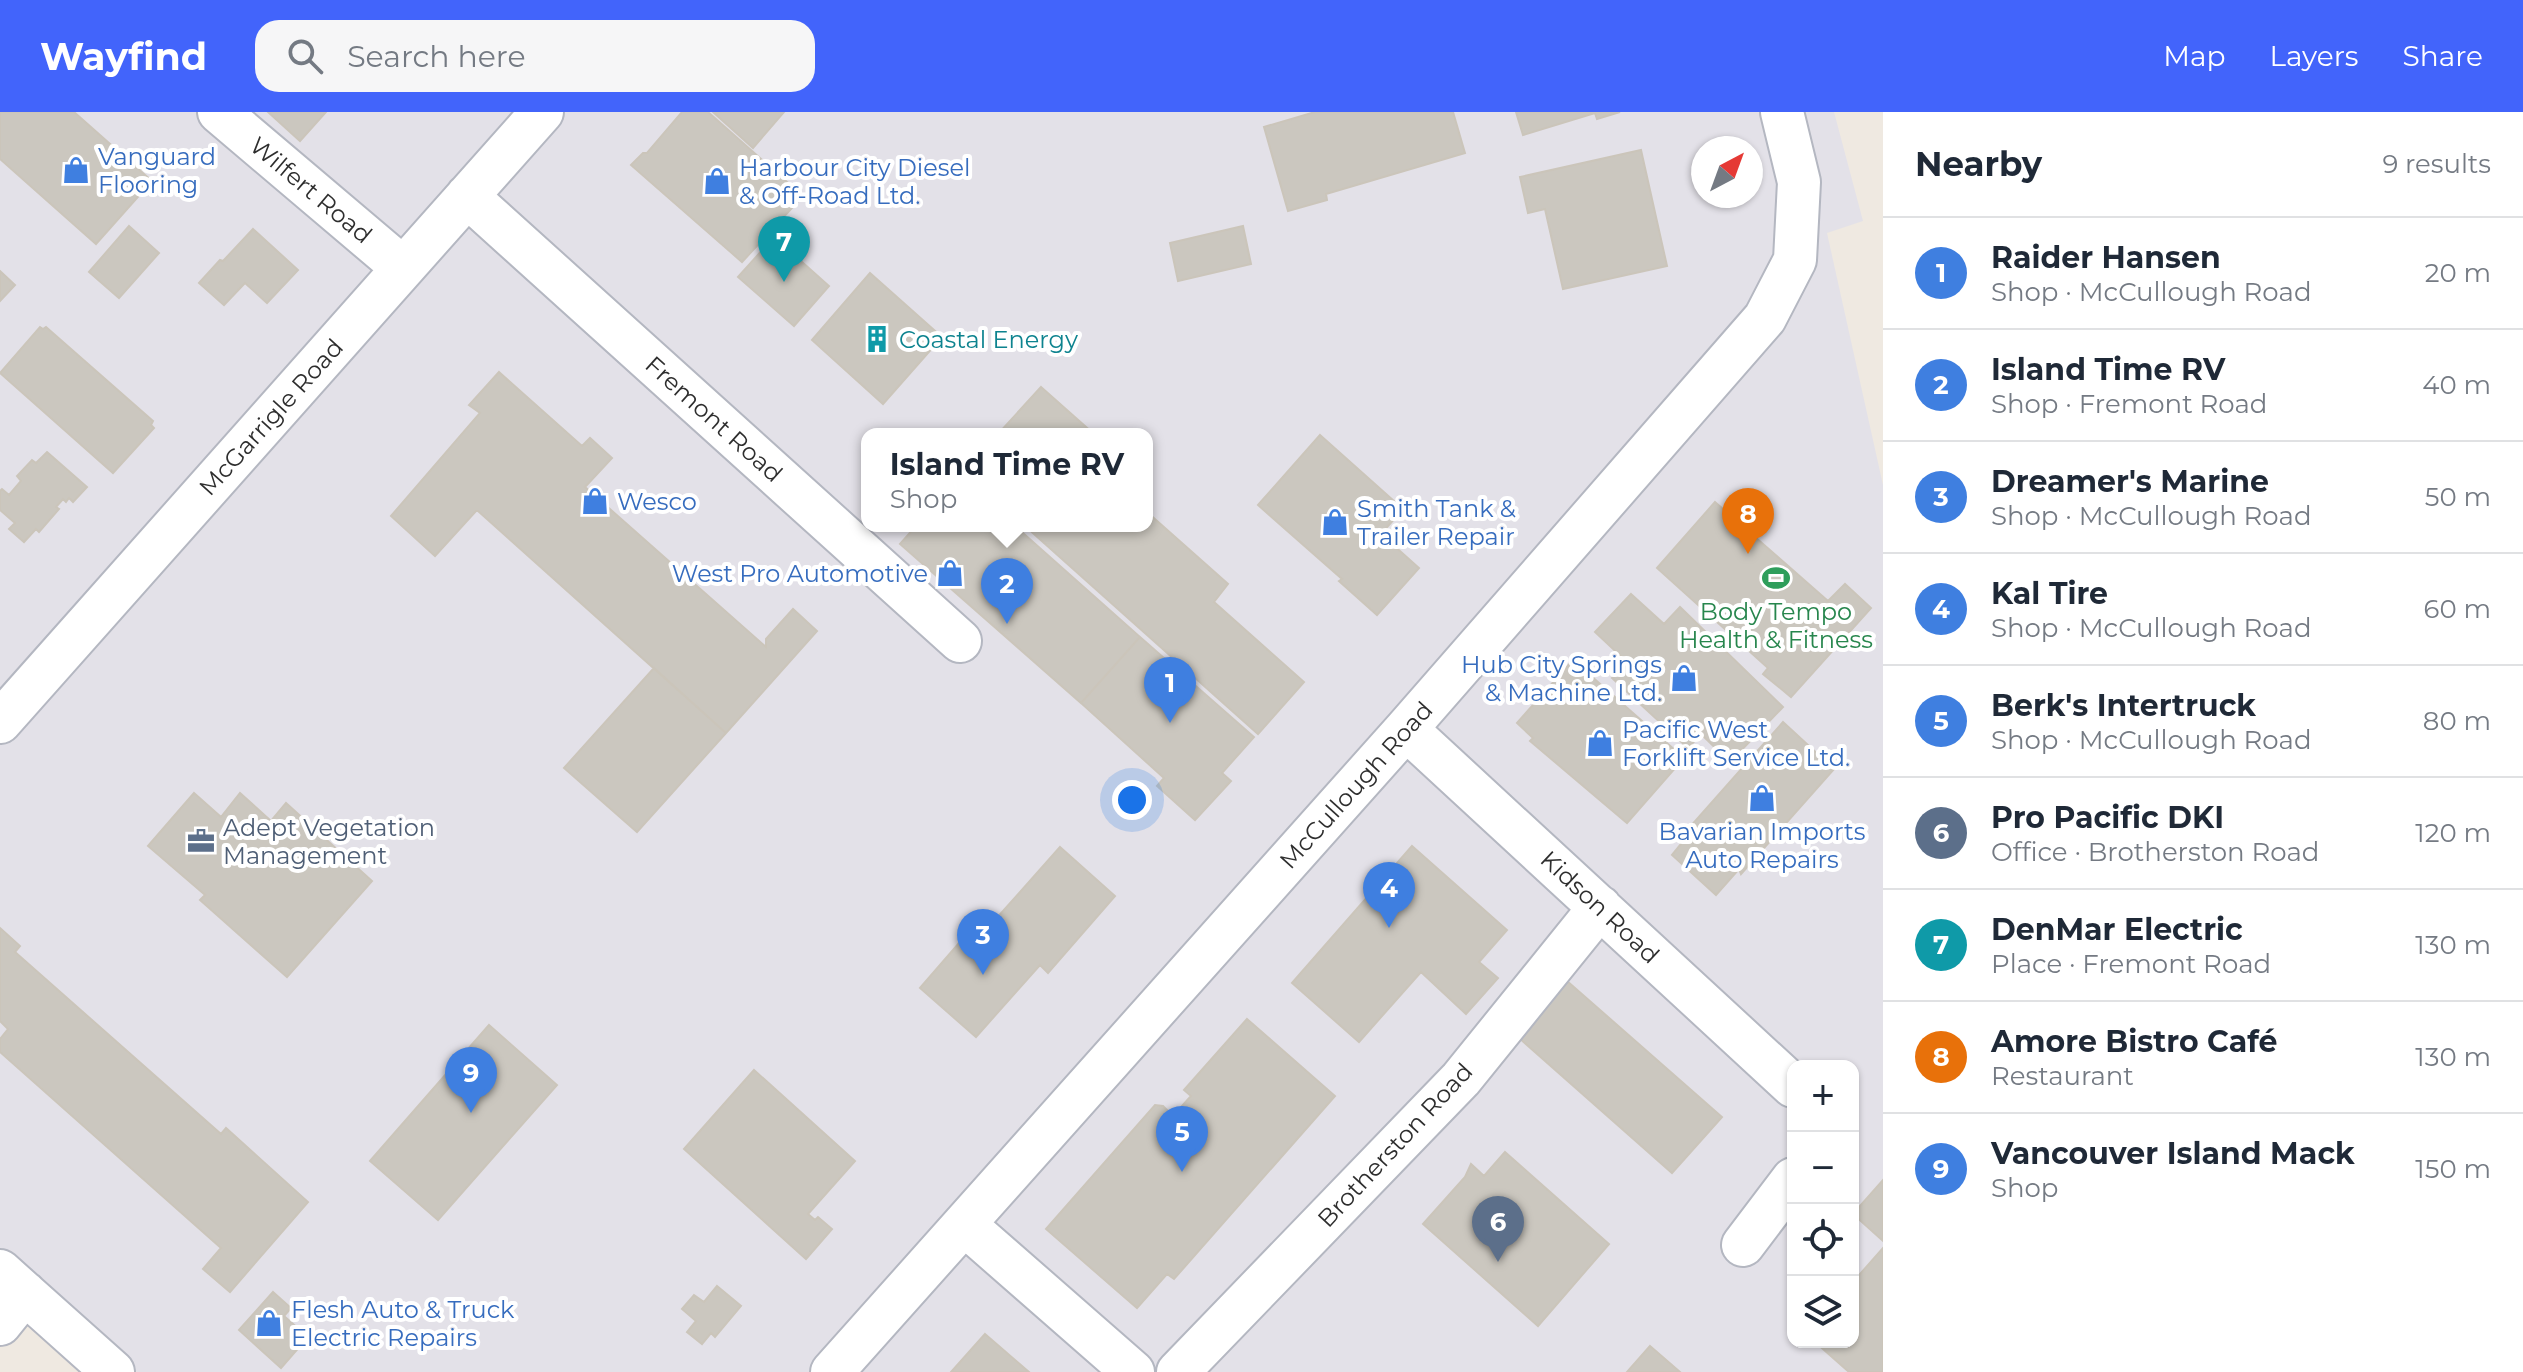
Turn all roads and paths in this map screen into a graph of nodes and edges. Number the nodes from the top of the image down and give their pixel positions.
1 (219, 112) edge
2 (542, 112) edge
3 (1782, 112) edge
4 (467, 196) junction
5 (403, 268) junction
6 (960, 641) dead end
7 (0, 722) edge
8 (1406, 729) junction
9 (1600, 907) junction
10 (1787, 1080) edge
11 (1787, 1187) edge
12 (965, 1225) junction
13 (1743, 1245) dead end
14 (8, 1296) edge
15 (113, 1372) edge
16 (832, 1372) edge
17 (1133, 1372) edge
18 (1178, 1372) edge

1 - 5 street, Wilfert Road
2 - 4 street, McGarrigle Road
3 - 8 street, McCullough Road
4 - 5 street, McGarrigle Road
4 - 6 street, Fremont Road
5 - 7 street, McGarrigle Road
8 - 9 street, Kidson Road
8 - 12 street, McCullough Road
9 - 10 street, Kidson Road
9 - 18 street, Brotherston Road
11 - 13 street
12 - 16 street, McCullough Road
12 - 17 street
14 - 15 street

